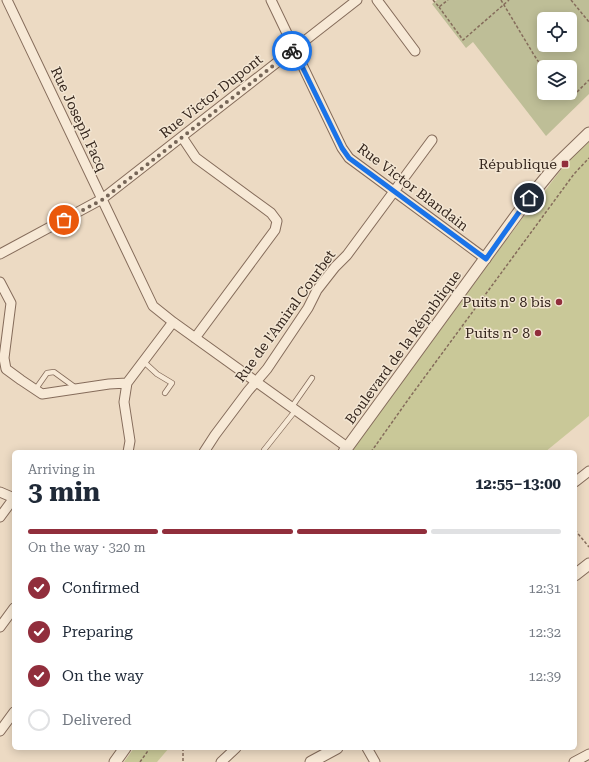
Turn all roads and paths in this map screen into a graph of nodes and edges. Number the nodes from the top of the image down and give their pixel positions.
1 (7, 0) edge
2 (271, 0) edge
3 (357, 0) edge
4 (377, 0) edge
5 (433, 0) edge
6 (448, 0) edge
7 (501, 0) edge
8 (509, 0) edge
9 (571, 0) edge
10 (504, 4) junction
11 (439, 7) junction
12 (589, 22) edge
13 (294, 50) junction
14 (415, 51) dead end
15 (537, 60) edge
16 (589, 80) edge
17 (577, 93) edge
18 (589, 133) edge
19 (182, 137) junction
20 (432, 140) dead end
21 (589, 158) edge
22 (395, 191) junction
23 (102, 200) junction
24 (0, 254) edge
25 (486, 259) junction
26 (0, 282) edge
27 (173, 322) junction
28 (195, 338) junction
29 (144, 362) junction
30 (312, 378) dead end
31 (257, 382) junction
32 (127, 383) junction
33 (77, 389) junction
34 (35, 390) junction
35 (166, 393) dead end
36 (293, 409) junction
37 (128, 450) edge
38 (205, 450) edge
39 (264, 450) dead end
40 (346, 450) edge
41 (372, 450) edge
42 (589, 471) edge
43 (577, 480) edge
44 (0, 492) edge
45 (12, 497) edge
46 (12, 501) edge
47 (0, 518) edge
48 (577, 532) edge
49 (589, 547) edge
50 (589, 564) edge
51 (577, 573) edge
52 (12, 611) edge
53 (0, 627) edge
54 (12, 715) edge
55 (0, 731) edge
56 (124, 750) edge
57 (149, 750) edge
58 (184, 750) edge
59 (234, 750) edge
60 (333, 750) edge
61 (368, 750) edge
62 (589, 754) edge
63 (115, 762) edge
64 (140, 762) edge
65 (184, 762) edge
66 (221, 762) edge
67 (310, 762) edge
68 (375, 762) edge
69 (574, 762) edge

1 - 23 street, Rue Joseph Facq
2 - 13 street, Rue Victor Blandain
3 - 13 street, Rue Victor Dupont
4 - 14 street
5 - 11 path
6 - 11 path
7 - 10 path
8 - 10 path
9 - 12 path
10 - 11 path
10 - 15 path
13 - 19 street, Rue Victor Dupont
13 - 22 street, Rue Victor Blandain
16 - 17 path
18 - 25 street, Boulevard de la République
19 - 23 street, Rue Victor Dupont
19 - 28 street
20 - 22 street, Rue de l'Amiral Courbet
21 - 41 path
22 - 25 street, Rue Victor Blandain
22 - 31 street, Rue de l'Amiral Courbet
23 - 24 street, Rue Victor Dupont
23 - 27 street, Rue Joseph Facq
25 - 40 street, Boulevard de la République
26 - 34 street
27 - 28 street, Rue Joseph Facq
27 - 29 street
28 - 31 street, Rue Joseph Facq
29 - 32 street
29 - 35 lane
30 - 36 lane
31 - 36 street, Rue Joseph Facq
31 - 38 street, Rue de l'Amiral Courbet
32 - 33 street
32 - 37 street
33 - 34 street
33 - 34 lane
36 - 39 lane
36 - 40 street, Rue Joseph Facq
42 - 43 street
44 - 45 street
46 - 47 street
48 - 49 path
50 - 51 street
52 - 53 street
54 - 55 street
56 - 63 street
57 - 64 path
58 - 65 path
59 - 66 street
60 - 67 street
61 - 68 street
62 - 69 street

